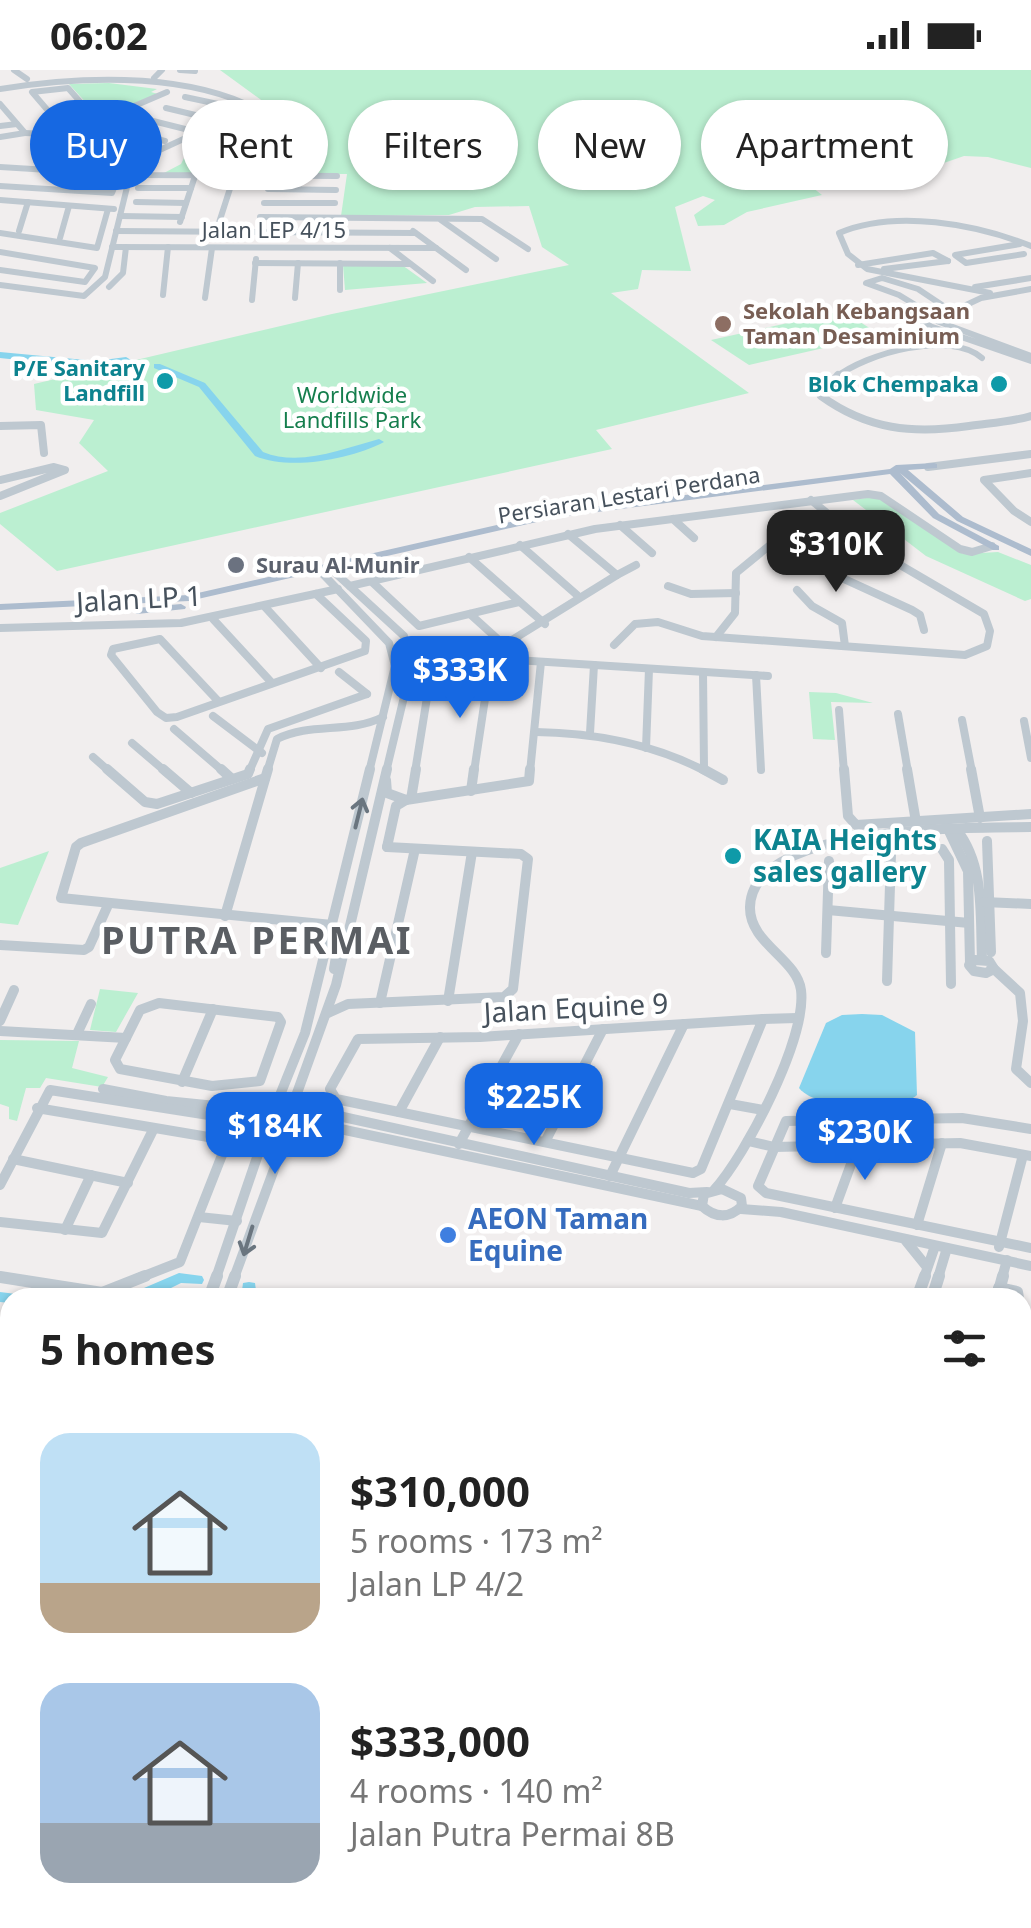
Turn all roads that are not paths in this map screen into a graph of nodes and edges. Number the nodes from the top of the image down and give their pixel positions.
1 (14, 70) edge
2 (162, 70) edge
3 (180, 70) edge
4 (196, 71) edge
5 (59, 72) edge
6 (86, 76) edge
7 (27, 79) junction
8 (156, 80) junction
9 (1, 90) edge
10 (167, 92) dead end
11 (185, 97) dead end
12 (38, 100) edge
13 (77, 100) edge
14 (149, 100) edge
15 (198, 100) edge
16 (226, 100) edge
17 (231, 100) edge
18 (0, 104) edge
19 (166, 108) dead end
20 (182, 112) edge
21 (17, 124) junction
22 (0, 126) edge
23 (182, 133) edge
24 (24, 134) junction
25 (30, 134) edge
26 (0, 138) edge
27 (162, 140) edge
28 (165, 141) junction
29 (162, 142) edge
30 (0, 169) edge
31 (30, 169) edge
32 (328, 176) edge
33 (337, 176) dead end
34 (0, 186) edge
35 (127, 190) edge
36 (190, 190) edge
37 (230, 190) edge
38 (268, 190) edge
39 (328, 190) edge
40 (336, 190) dead end
41 (0, 200) edge
42 (28, 202) junction
43 (136, 202) dead end
44 (186, 202) junction
45 (264, 203) junction
46 (335, 203) dead end
47 (68, 206) junction
48 (108, 209) junction
49 (121, 213) junction
50 (182, 217) junction
51 (260, 218) junction
52 (396, 219) junction
53 (440, 219) junction
54 (19, 231) dead end
55 (116, 231) junction
56 (177, 232) junction
57 (216, 232) junction
58 (256, 232) junction
59 (415, 233) junction
60 (2, 235) edge
61 (60, 238) dead end
62 (1022, 245) edge
63 (112, 247) junction
64 (126, 247) junction
65 (168, 248) junction
66 (212, 248) junction
67 (256, 248) junction
68 (390, 248) junction
69 (436, 248) junction
70 (528, 249) dead end
71 (0, 252) edge
72 (496, 259) dead end
73 (874, 262) junction
74 (255, 263) junction
75 (298, 263) junction
76 (858, 263) junction
77 (340, 264) junction
78 (410, 264) junction
79 (0, 270) edge
80 (466, 270) dead end
81 (1031, 278) edge
82 (433, 280) dead end
83 (946, 280) junction
84 (0, 282) edge
85 (97, 285) junction
86 (977, 286) junction
87 (918, 288) junction
88 (1031, 289) edge
89 (72, 290) junction
90 (340, 290) dead end
91 (993, 292) junction
92 (86, 294) junction
93 (163, 295) dead end
94 (205, 298) dead end
95 (295, 298) dead end
96 (252, 300) dead end
97 (982, 358) dead end
98 (1031, 359) edge
99 (1031, 414) edge
100 (0, 426) edge
101 (44, 453) dead end
102 (1031, 458) edge
103 (935, 468) junction
104 (899, 473) junction
105 (1031, 473) edge
106 (860, 478) junction
107 (0, 480) edge
108 (911, 486) junction
109 (0, 496) edge
110 (811, 500) junction
111 (827, 516) junction
112 (673, 518) junction
113 (1031, 522) edge
114 (620, 526) junction
115 (568, 534) junction
116 (694, 538) dead end
117 (520, 545) junction
118 (772, 546) junction
119 (992, 546) junction
120 (652, 553) dead end
121 (1031, 556) edge
122 (408, 557) junction
123 (469, 557) junction
124 (636, 565) dead end
125 (420, 569) junction
126 (617, 575) junction
127 (336, 577) junction
128 (371, 581) junction
129 (668, 586) dead end
130 (797, 590) dead end
131 (736, 593) junction
132 (316, 594) junction
133 (577, 595) junction
134 (519, 602) junction
135 (265, 607) junction
136 (95, 608) junction
137 (0, 611) edge
138 (111, 612) junction
139 (470, 614) junction
140 (213, 619) junction
141 (109, 624) junction
142 (546, 624) junction
143 (0, 628) edge
144 (924, 630) dead end
145 (716, 637) junction
146 (614, 645) dead end
147 (845, 646) junction
148 (409, 653) junction
149 (394, 654) junction
150 (434, 654) junction
151 (490, 658) junction
152 (542, 662) junction
153 (594, 665) junction
154 (322, 668) junction
155 (650, 668) junction
156 (340, 672) dead end
157 (703, 672) junction
158 (756, 675) junction
159 (768, 676) dead end
160 (272, 684) junction
161 (218, 702) junction
162 (838, 710) dead end
163 (898, 714) dead end
164 (212, 716) dead end
165 (384, 716) junction
166 (962, 720) dead end
167 (1024, 721) dead end
168 (355, 729) junction
169 (174, 730) dead end
170 (536, 732) junction
171 (590, 733) junction
172 (132, 743) dead end
173 (646, 748) junction
174 (258, 752) junction
175 (273, 753) junction
176 (93, 757) dead end
177 (1031, 758) edge
178 (374, 759) junction
179 (704, 768) junction
180 (761, 770) dead end
181 (385, 772) junction
182 (265, 778) junction
183 (724, 780) dead end
184 (236, 783) junction
185 (261, 790) junction
186 (471, 790) junction
187 (191, 793) junction
188 (387, 794) junction
189 (408, 800) junction
190 (394, 813) junction
191 (1031, 814) edge
192 (980, 818) junction
193 (916, 822) junction
194 (1031, 826) edge
195 (953, 830) junction
196 (987, 841) dead end
197 (386, 847) junction
198 (414, 849) junction
199 (942, 849) dead end
200 (472, 852) junction
201 (891, 853) dead end
202 (967, 858) junction
203 (829, 860) dead end
204 (361, 871) junction
205 (358, 884) junction
206 (230, 899) junction
207 (984, 902) junction
208 (1031, 904) edge
209 (108, 905) junction
210 (336, 907) junction
211 (828, 910) junction
212 (199, 914) junction
213 (224, 916) junction
214 (888, 916) junction
215 (246, 918) junction
216 (951, 921) junction
217 (969, 923) junction
218 (305, 924) junction
219 (332, 925) junction
220 (328, 944) junction
221 (0, 947) edge
222 (826, 953) dead end
223 (93, 958) dead end
224 (981, 958) junction
225 (888, 982) dead end
226 (336, 983) junction
227 (952, 984) dead end
228 (14, 990) dead end
229 (448, 1001) junction
230 (380, 1003) junction
231 (90, 1004) dead end
232 (348, 1004) junction
233 (214, 1009) junction
234 (328, 1013) junction
235 (1027, 1014) edge
236 (798, 1018) junction
237 (763, 1019) junction
238 (0, 1021) edge
239 (684, 1024) junction
240 (603, 1029) junction
241 (0, 1030) edge
242 (77, 1034) junction
243 (519, 1034) junction
244 (440, 1037) junction
245 (126, 1038) junction
246 (270, 1052) junction
247 (296, 1056) junction
248 (182, 1082) junction
249 (1031, 1082) edge
250 (103, 1089) dead end
251 (730, 1104) junction
252 (38, 1108) junction
253 (762, 1110) junction
254 (399, 1112) junction
255 (268, 1115) junction
256 (294, 1115) junction
257 (470, 1126) junction
258 (1031, 1128) edge
259 (154, 1130) junction
260 (545, 1142) junction
261 (748, 1142) junction
262 (460, 1144) junction
263 (942, 1144) junction
264 (858, 1145) junction
265 (774, 1147) junction
266 (1027, 1155) edge
267 (619, 1157) junction
268 (13, 1158) junction
269 (733, 1173) junction
270 (91, 1176) junction
271 (610, 1176) junction
272 (128, 1183) junction
273 (0, 1185) edge
274 (710, 1191) junction
275 (739, 1200) junction
276 (702, 1206) junction
277 (835, 1208) junction
278 (199, 1218) junction
279 (237, 1221) junction
280 (0, 1222) edge
281 (916, 1225) junction
282 (65, 1230) junction
283 (900, 1238) junction
284 (1000, 1242) junction
285 (941, 1247) junction
286 (1031, 1248) edge
287 (978, 1254) junction
288 (1002, 1259) junction
289 (1031, 1266) edge
290 (933, 1269) junction
291 (0, 1277) edge
292 (72, 1288) edge
293 (116, 1288) edge
294 (213, 1288) edge
295 (231, 1288) edge
296 (923, 1288) edge
297 (932, 1288) edge
298 (999, 1288) edge

1 - 7 street
2 - 8 street
3 - 4 street
5 - 6 street
5 - 7 street
6 - 8 street
6 - 9 street
6 - 16 street
7 - 9 street
8 - 17 street
10 - 14 street
11 - 15 street
12 - 13 street
18 - 21 street
19 - 20 street
21 - 22 street
21 - 24 street
23 - 28 street
24 - 25 street
24 - 26 street
27 - 28 street
28 - 29 street
30 - 31 street
30 - 34 street
32 - 33 street
35 - 49 street
36 - 44 street
37 - 57 street
38 - 45 street
39 - 40 street
41 - 42 street
42 - 47 street
42 - 54 street
43 - 44 street
44 - 50 street
45 - 46 street
45 - 51 street
47 - 48 street
47 - 61 street
48 - 49 street
48 - 60 street
49 - 50 street
49 - 55 street
50 - 56 street
51 - 52 street
51 - 58 street
52 - 53 street
52 - 59 street
53 - 70 street
53 - 72 street
55 - 56 street
55 - 63 street
56 - 57 street
57 - 58 street
58 - 59 street
59 - 69 street
62 - 62 street
62 - 76 street
63 - 64 street, Jalan LEP 4/15
63 - 85 street
64 - 65 street, Jalan LEP 4/15
64 - 85 street
65 - 66 street, Jalan LEP 4/15
65 - 93 street
66 - 67 street, Jalan LEP 4/15
66 - 94 street
67 - 68 street, Jalan LEP 4/15
67 - 74 street
68 - 69 street, Jalan LEP 4/15
68 - 78 street
69 - 80 street
71 - 79 street
73 - 73 street
73 - 76 street
74 - 75 street
74 - 96 street
75 - 77 street
75 - 95 street
76 - 83 street
77 - 78 street
77 - 90 street
78 - 82 street
81 - 86 street
83 - 86 street
83 - 87 street
84 - 89 street
84 - 92 street
85 - 89 street
85 - 92 street
86 - 91 street
87 - 87 street
88 - 91 street
89 - 92 street
91 - 98 street
97 - 99 street
100 - 101 street
102 - 103 street, Persiaran Lestari Perdana
103 - 104 street, Persiaran Lestari Perdana
103 - 106 main road
103 - 108 main road
104 - 106 main road, Persiaran Lestari Perdana
104 - 108 main road
105 - 113 street
106 - 108 main road
106 - 122 main road, Persiaran Lestari Perdana
106 - 127 main road, Persiaran Lestari Perdana
107 - 109 street
108 - 119 main road
108 - 121 main road
110 - 111 street
110 - 112 street, Jalan LP 1
110 - 119 street, Jalan LP 1
111 - 118 street
111 - 147 street
112 - 114 street, Jalan LP 1
112 - 116 street
114 - 115 street, Jalan LP 1
114 - 120 street
115 - 117 street, Jalan LP 1
115 - 126 street
117 - 123 street, Jalan LP 1
117 - 133 street
118 - 131 street
118 - 144 street
119 - 121 main road
122 - 125 street
122 - 127 main road, Persiaran Lestari Perdana
123 - 125 street, Jalan LP 1
123 - 134 street
124 - 126 street
125 - 128 street, Jalan LP 1
126 - 133 street
127 - 128 street, Jalan LP 1
127 - 132 street, Jalan LP 1
127 - 136 main road, Persiaran Lestari Perdana
127 - 138 main road, Persiaran Lestari Perdana
127 - 148 street
127 - 149 street
128 - 139 street
129 - 131 street
130 - 147 street
131 - 145 street
132 - 135 street, Jalan LP 1
132 - 154 street
133 - 142 street
134 - 139 street
134 - 142 street
135 - 140 street, Jalan LP 1
135 - 154 street
136 - 137 main road, Persiaran Lestari Perdana
136 - 138 main road, Persiaran Lestari Perdana
138 - 141 street
139 - 142 street
140 - 141 street, Jalan LP 1
140 - 160 street
141 - 143 street, Jalan LP 1
145 - 146 street
145 - 147 street
148 - 149 street
148 - 150 street
148 - 181 street
149 - 165 street
150 - 151 street
150 - 189 street
151 - 152 street
151 - 186 street
152 - 153 street
152 - 170 street
153 - 155 street
153 - 171 street
154 - 160 street
155 - 157 street
155 - 173 street
156 - 174 street
157 - 158 street
157 - 179 street
158 - 159 street
158 - 180 street
160 - 161 street
161 - 161 street
162 - 193 street
163 - 193 street
164 - 174 street
165 - 168 street
165 - 178 street
166 - 192 street
167 - 177 street
168 - 175 street
168 - 178 street
169 - 184 street
170 - 171 street
170 - 186 street
171 - 173 street
172 - 187 street
173 - 179 street
174 - 175 street
174 - 184 street
175 - 182 street
176 - 187 street
210 -> 178 street
179 - 183 street
181 - 188 street
181 - 204 street
182 - 184 street
182 - 185 street
184 - 185 street
184 - 187 street
184 - 209 street
185 - 206 street
186 - 189 street
188 - 189 street
188 - 190 street
189 - 190 street
190 - 197 street
191 - 192 street
192 - 193 street
194 - 195 street
195 - 202 street
195 - 236 street
196 - 207 street
197 - 198 street
197 - 204 street
198 - 200 street
198 - 230 street
199 - 216 street
200 - 229 street
200 - 229 street
201 - 214 street
202 - 207 street
202 - 217 street
203 - 211 street
204 - 205 street
205 - 219 street
205 - 226 street
206 - 212 street
206 - 213 street
206 - 215 street
207 - 208 street
207 - 224 street
209 - 212 street
209 - 221 street
210 - 218 street
210 - 219 street
211 - 214 street
211 - 222 street
212 - 213 street
213 - 215 street
214 - 216 street
214 - 225 street
215 - 218 street
216 - 217 street
216 - 227 street
217 - 224 street
218 - 219 street
218 - 220 street
219 - 220 street
219 - 226 street
220 - 247 street
221 - 223 street
224 - 235 street
226 - 232 street
226 - 234 street
228 - 238 street
229 - 230 street
230 - 232 street
231 - 242 street
232 - 234 street
233 - 245 street
233 - 246 street
233 - 248 street
234 - 256 street
235 - 249 street
236 - 237 street, Jalan Equine 9
236 - 253 street
237 - 239 street, Jalan Equine 9
237 - 251 street
239 - 240 street, Jalan Equine 9
239 - 267 street
240 - 243 street, Jalan Equine 9
240 - 260 street
241 - 242 street
242 - 245 street
243 - 244 street, Jalan Equine 9
243 - 257 street
244 - 254 street
244 - 254 street, Jalan Equine 9
245 - 248 street
246 - 247 street
246 - 248 street
247 - 255 street
250 - 255 street
251 - 253 street
251 - 267 street
252 - 255 street
252 - 259 street
252 - 268 street
253 - 261 street
254 - 257 street
255 - 256 street
255 - 256 street
255 - 279 street
256 - 262 street
256 - 276 street
256 -> 295 street
257 - 260 street
257 - 262 street
258 - 265 street
259 - 272 street
259 - 278 street
260 - 267 street
261 - 265 street
261 - 269 street
262 - 271 street
263 - 264 street
263 - 266 street
263 - 281 street
264 - 265 street
264 - 277 street
265 - 277 street
266 - 284 street
267 - 271 street
268 - 270 street
268 - 273 street
269 - 274 street
269 - 275 street
270 - 272 street
270 - 282 street
271 - 274 street
272 - 282 street
274 - 275 street
274 - 276 street
275 - 276 street
275 - 283 street
277 - 281 street
278 - 279 street
278 - 293 street
279 - 294 street
280 - 282 street
281 - 284 street
283 - 285 street
283 - 290 street
284 - 286 street
284 - 288 street
285 - 287 street
285 - 290 street
287 - 288 street
287 - 290 street
288 - 289 street
288 - 298 street
290 - 296 street
290 - 297 street
291 - 292 street

